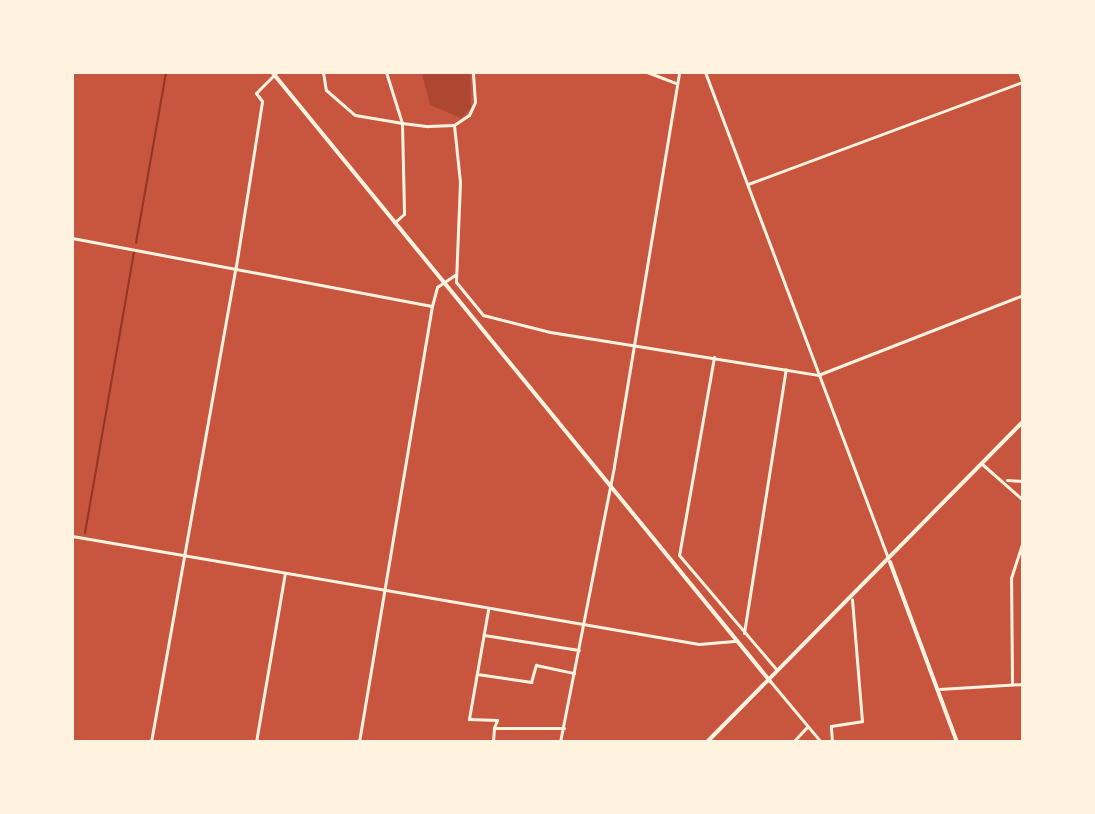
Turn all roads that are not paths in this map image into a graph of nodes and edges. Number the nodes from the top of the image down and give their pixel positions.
1 (323, 72) edge
2 (386, 72) edge
3 (473, 72) edge
4 (647, 72) edge
5 (679, 72) edge
6 (705, 72) edge
7 (1019, 72) edge
8 (274, 73) edge
9 (676, 83) junction
10 (1023, 83) edge
11 (402, 123) junction
12 (454, 125) junction
13 (748, 184) junction
14 (394, 223) junction
15 (72, 238) edge
16 (236, 266) junction
17 (455, 275) junction
18 (443, 284) junction
19 (1023, 295) edge
20 (432, 306) junction
21 (634, 346) junction
22 (714, 357) junction
23 (786, 369) junction
24 (818, 375) junction
25 (1023, 422) edge
26 (982, 464) junction
27 (1007, 480) junction
28 (1023, 481) edge
29 (609, 487) junction
30 (1023, 500) edge
31 (72, 536) edge
32 (1023, 540) edge
33 (183, 555) junction
34 (890, 562) junction
35 (285, 573) junction
36 (386, 590) junction
37 (852, 599) junction
38 (489, 608) junction
39 (584, 625) junction
40 (744, 633) junction
41 (484, 635) junction
42 (737, 641) junction
43 (579, 650) junction
44 (779, 672) junction
45 (574, 673) junction
46 (477, 674) junction
47 (770, 681) junction
48 (1012, 683) junction
49 (1023, 684) edge
50 (937, 689) junction
51 (808, 726) junction
52 (494, 728) junction
53 (564, 728) junction
54 (151, 742) edge
55 (256, 742) edge
56 (359, 742) edge
57 (493, 742) edge
58 (560, 742) edge
59 (707, 742) edge
60 (793, 742) edge
61 (821, 742) edge
62 (832, 742) edge
63 (957, 742) edge

1 - 11 street
2 - 11 street
3 - 12 street
4 - 9 street
5 - 9 street
6 - 13 street
7 - 10 street
8 - 14 main road
8 - 16 street
9 - 21 street
10 - 13 street
11 - 12 street
11 - 14 street
12 - 17 street
13 - 24 street
14 - 18 main road
15 - 16 street
16 - 20 street
16 - 33 street
17 - 18 street
17 - 21 street
18 - 20 street
18 - 29 main road
19 - 24 street
20 - 36 street
21 - 22 street
21 - 29 street
22 - 23 street
22 - 40 street
23 - 24 street
23 - 40 street
24 - 34 street
25 - 26 main road
26 - 27 street
26 - 34 main road
27 - 28 street
27 - 30 street
29 - 39 street
29 - 42 main road
31 - 33 street
32 - 48 street
33 - 35 street
33 - 54 street
34 - 37 main road
34 - 50 main road
35 - 36 street
35 - 55 street
36 - 38 street
36 - 56 street
37 - 44 main road
37 - 62 street
38 - 39 street
38 - 41 street
39 - 42 street
39 - 43 street
40 - 44 street
41 - 43 street
41 - 46 street
42 - 47 main road
43 - 45 street
44 - 47 main road
45 - 46 street
45 - 53 street
46 - 52 street
47 - 51 street
47 - 59 main road
48 - 49 street
48 - 50 street
50 - 63 main road
51 - 60 street
51 - 61 street
52 - 53 street
52 - 57 street
53 - 58 street

